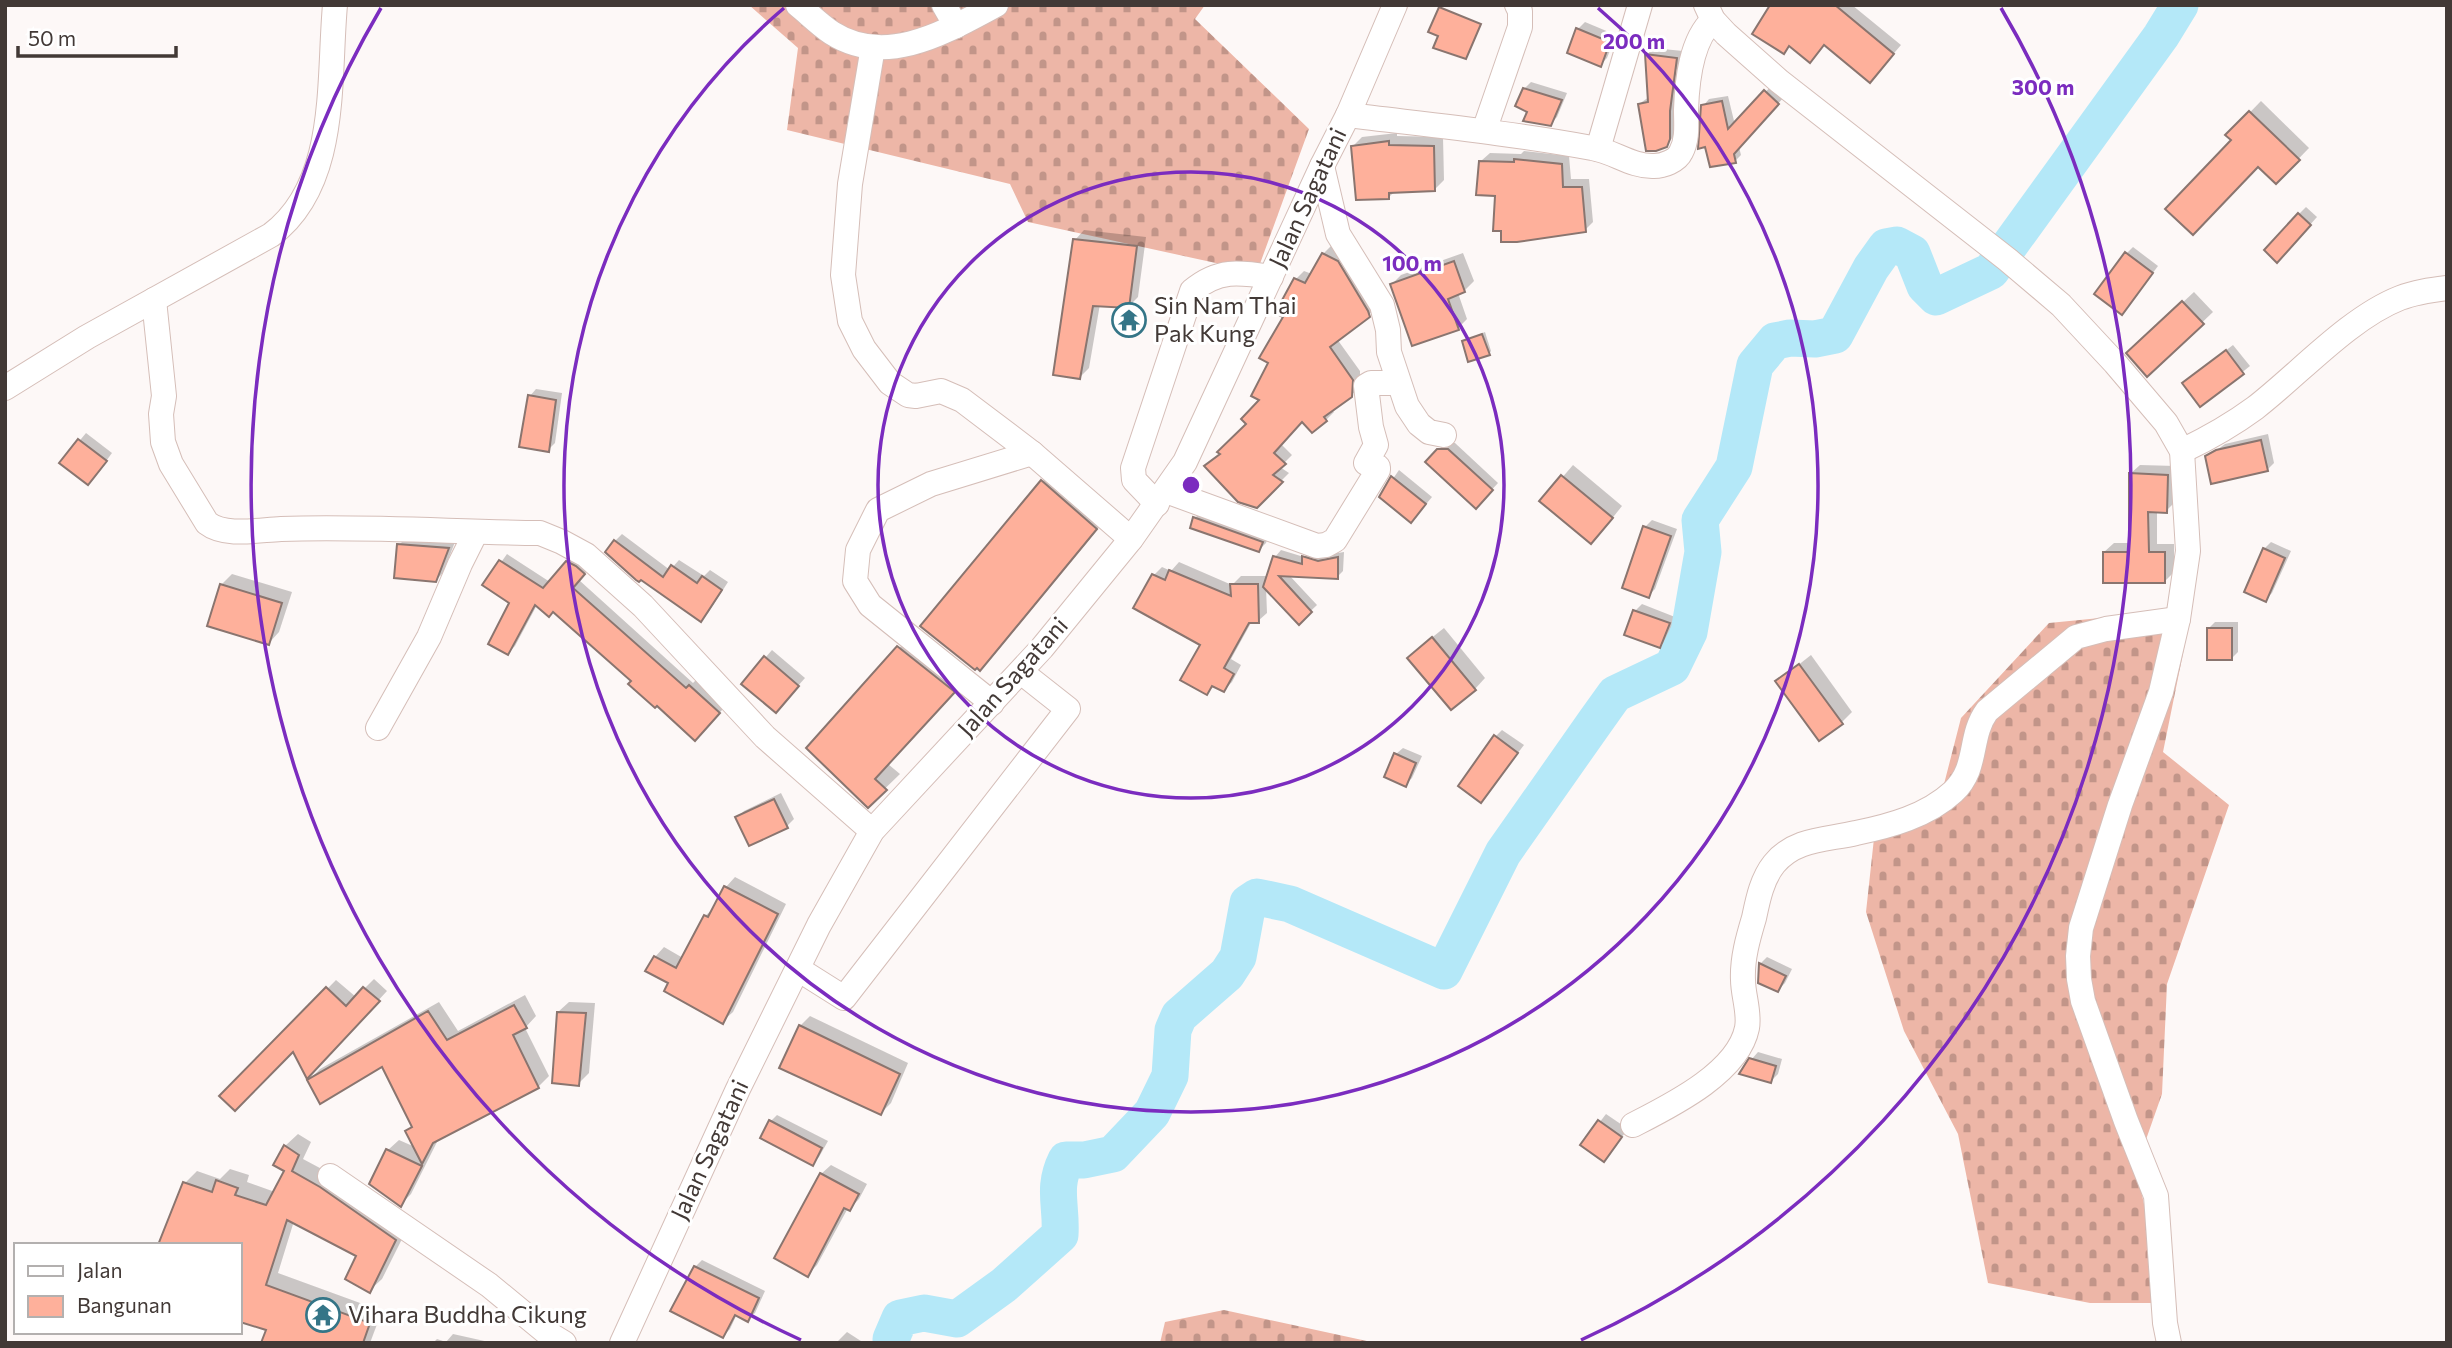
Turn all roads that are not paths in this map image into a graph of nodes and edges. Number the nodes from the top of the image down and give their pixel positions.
1 (335, 5) edge
2 (798, 5) edge
3 (996, 5) edge
4 (1395, 5) edge
5 (1640, 5) edge
6 (1525, 7) edge
7 (1710, 13) edge
8 (950, 16) edge
9 (873, 47) junction
10 (1348, 115) junction
11 (1484, 131) junction
12 (1598, 149) junction
13 (1322, 166) junction
14 (1271, 277) junction
15 (2447, 288) edge
16 (154, 300) junction
17 (1398, 383) junction
18 (5, 388) edge
19 (1444, 435) dead end
20 (2182, 452) junction
21 (1032, 453) junction
22 (1162, 497) junction
23 (476, 533) junction
24 (1131, 540) junction
25 (2178, 619) junction
26 (1021, 672) junction
27 (992, 703) junction
28 (378, 728) dead end
29 (872, 831) junction
30 (798, 969) junction
31 (1633, 1125) dead end
32 (330, 1176) dead end
33 (564, 1343) edge
34 (622, 1343) edge
35 (2169, 1343) edge

1 - 16 street
2 - 9 street
3 - 8 street
4 - 10 street, Jalan Sagatani
5 - 12 street
6 - 11 street
7 - 12 street
7 - 20 street
8 - 9 street
9 - 21 street
10 - 11 street
10 - 13 street, Jalan Sagatani
11 - 12 street
13 - 14 street, Jalan Sagatani
13 - 17 street
14 - 22 street, Jalan Sagatani
14 - 22 street
15 - 20 street
16 - 18 street
16 - 23 street
17 - 19 street
17 - 22 street
20 - 25 street
21 - 24 street
21 - 27 street
22 - 24 street, Jalan Sagatani
23 - 28 street
23 - 29 street
24 - 26 street, Jalan Sagatani
25 - 31 street
25 - 35 street
26 - 27 street, Jalan Sagatani
26 - 30 street
27 - 29 street, Jalan Sagatani
29 - 30 street, Jalan Sagatani
30 - 34 street, Jalan Sagatani
32 - 33 street

